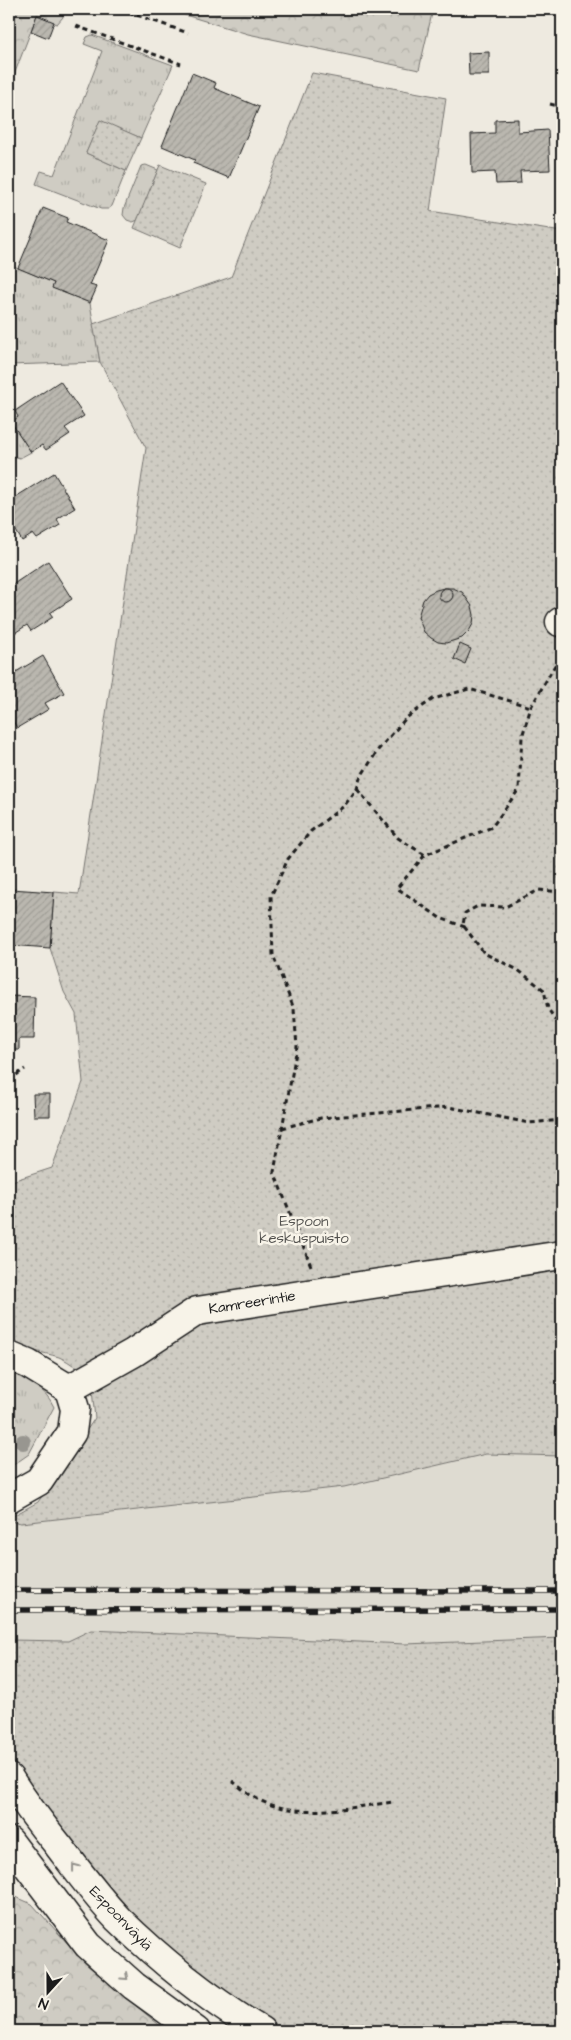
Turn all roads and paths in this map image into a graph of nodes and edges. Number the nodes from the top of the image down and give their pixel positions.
1 (120, 9) edge
2 (76, 26) dead end
3 (188, 33) dead end
4 (181, 64) dead end
5 (550, 104) dead end
6 (562, 107) edge
7 (562, 653) edge
8 (531, 706) junction
9 (357, 789) junction
10 (424, 854) junction
11 (562, 892) edge
12 (465, 927) junction
13 (562, 1029) edge
14 (562, 1047) edge
15 (25, 1069) dead end
16 (9, 1080) edge
17 (562, 1088) edge
18 (562, 1120) edge
19 (282, 1128) junction
20 (562, 1255) edge
21 (321, 1292) junction
22 (9, 1356) edge
23 (69, 1389) junction
24 (9, 1498) edge
25 (9, 1778) edge
26 (232, 1781) dead end
27 (394, 1802) dead end
28 (18, 1807) edge
29 (10, 1845) edge
30 (196, 2031) edge
31 (261, 2031) edge

1 - 3 path
2 - 4 path
5 - 6 path
7 - 8 path
8 - 9 path
8 - 10 path
9 - 10 path
9 - 19 path
10 - 12 path
11 - 12 path
12 - 13 path
14 - 17 path
15 - 16 path
18 - 19 path
19 - 21 path
20 - 21 street, Kamreerintie
21 - 23 street, Kamreerintie
22 - 23 street
23 - 24 street
25 - 28 street, Espoonväylä
26 - 27 path
28 - 29 street
31 -> 28 street, Espoonväylä
29 -> 30 street

